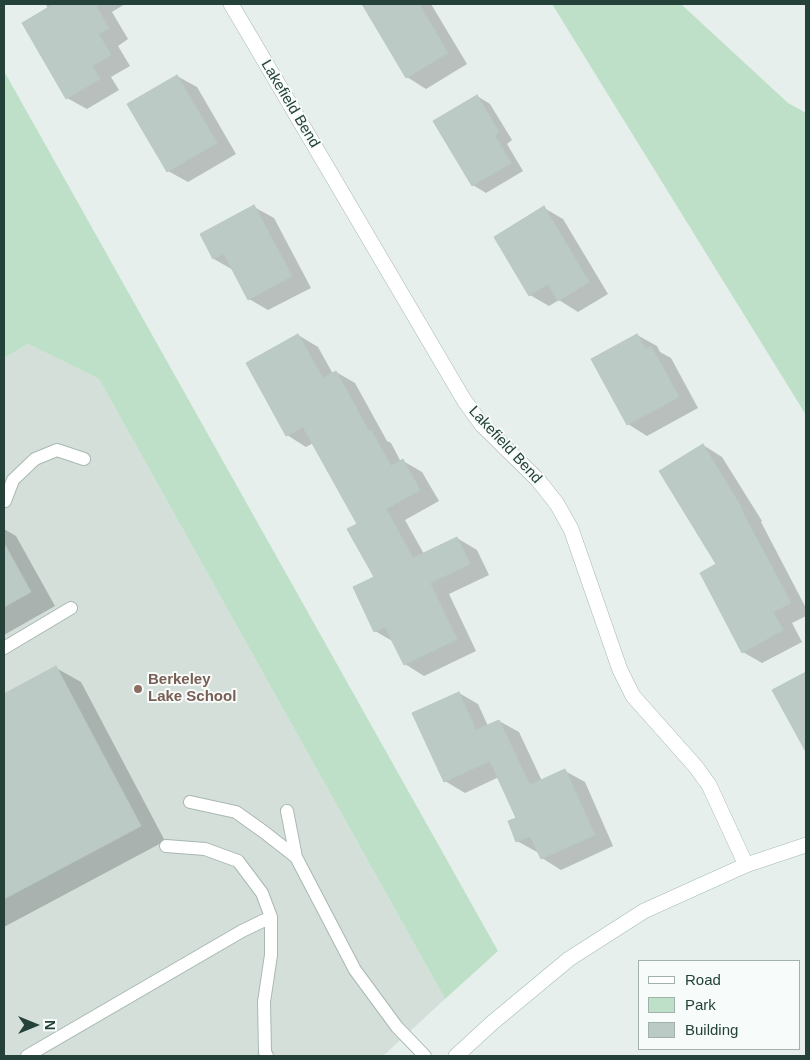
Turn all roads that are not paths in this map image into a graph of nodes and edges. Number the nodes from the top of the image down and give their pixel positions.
1 (231, 4) edge
2 (84, 459) dead end
3 (4, 501) edge
4 (71, 608) dead end
5 (4, 648) edge
6 (190, 802) dead end
7 (287, 810) dead end
8 (806, 845) edge
9 (166, 846) dead end
10 (296, 857) junction
11 (746, 865) junction
12 (271, 917) junction
13 (27, 1056) edge
14 (267, 1056) edge
15 (425, 1056) edge
16 (456, 1056) edge

1 - 11 street, Lakefield Bend
2 - 3 lane
4 - 5 lane
6 - 10 lane
7 - 10 lane
8 - 11 street
9 - 12 lane
10 - 15 lane
11 - 16 street
12 - 13 lane
12 - 14 lane

